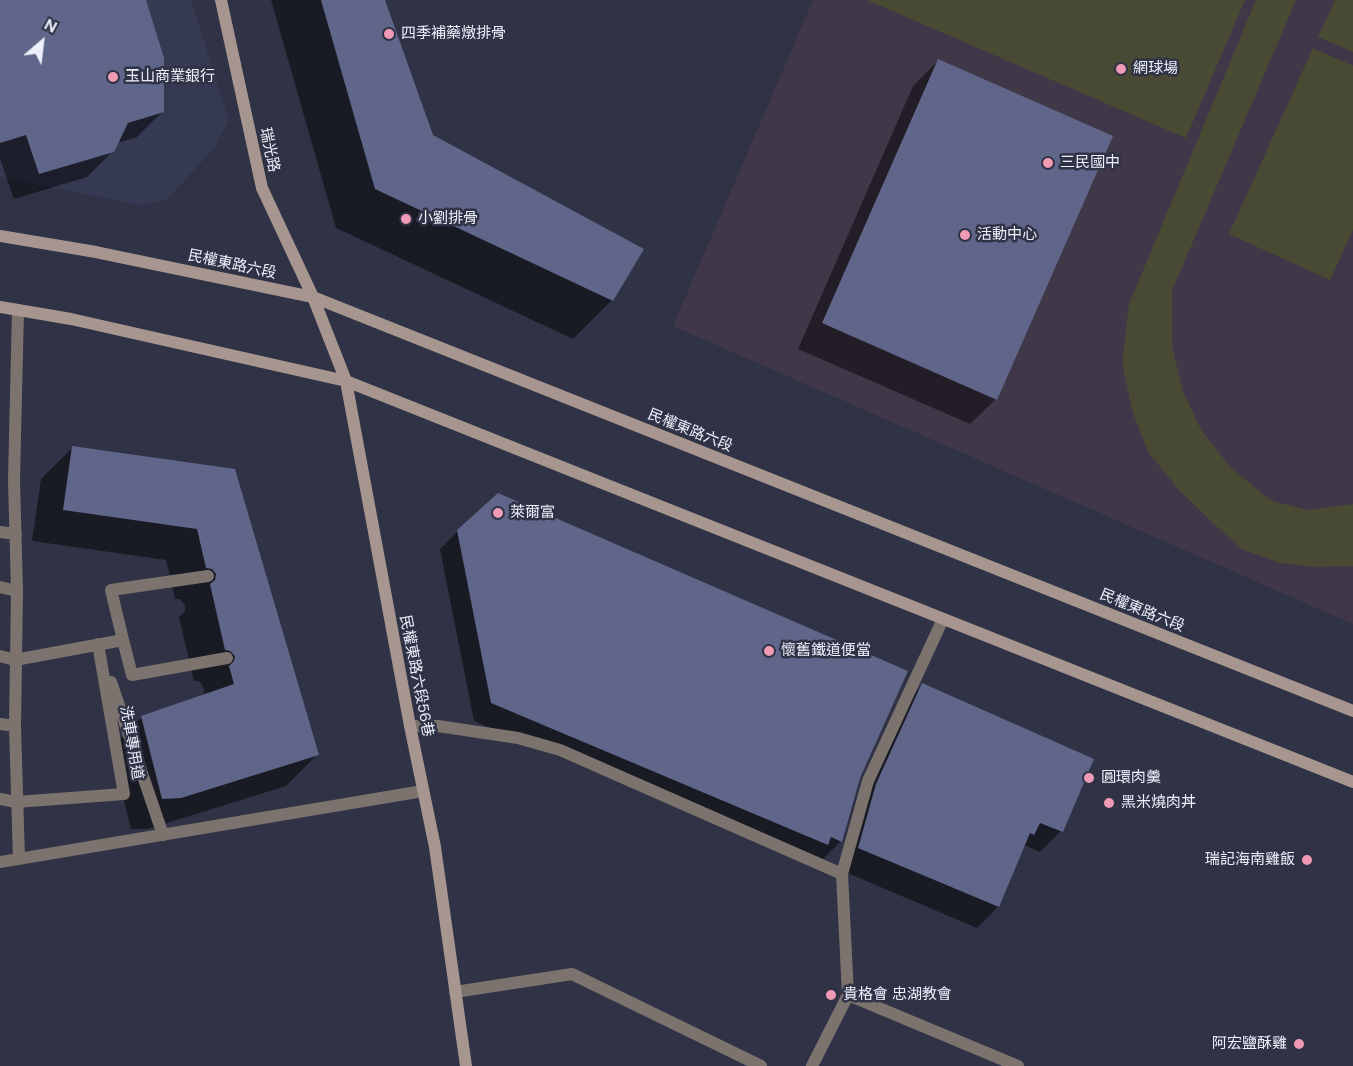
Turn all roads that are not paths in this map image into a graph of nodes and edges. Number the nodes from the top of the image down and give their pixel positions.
1 (221, 0) edge
2 (0, 236) edge
3 (313, 297) junction
4 (0, 307) edge
5 (18, 310) junction
6 (346, 381) junction
7 (0, 477) edge
8 (14, 480) junction
9 (0, 532) edge
10 (16, 534) junction
11 (208, 576) dead end
12 (0, 587) edge
13 (17, 591) junction
14 (944, 619) junction
15 (123, 640) junction
16 (98, 645) junction
17 (0, 656) edge
18 (227, 658) dead end
19 (15, 660) junction
20 (1353, 711) edge
21 (0, 724) edge
22 (15, 726) junction
23 (410, 726) junction
24 (1353, 782) edge
25 (423, 791) junction
26 (0, 799) edge
27 (16, 802) junction
28 (163, 835) junction
29 (20, 859) junction
30 (0, 862) edge
31 (842, 874) junction
32 (455, 992) junction
33 (848, 995) junction
34 (466, 1066) edge
35 (761, 1066) edge
36 (812, 1066) edge
37 (1018, 1066) edge

1 - 3 main road, 瑞光路
2 - 3 main road, 民權東路六段
3 - 6 main road, 民權東路六段56巷
3 - 20 main road, 民權東路六段
4 - 5 main road
5 - 6 main road
5 - 8 lane
6 - 14 main road
6 - 23 main road, 民權東路六段56巷
7 - 8 lane
8 - 10 lane
9 - 10 lane
10 - 13 lane
11 - 15 lane
12 - 13 lane
13 - 19 lane
14 - 24 main road
14 - 31 lane
15 - 16 lane
15 - 18 lane
16 - 19 lane
16 - 27 lane, 洗車專用道
16 - 28 lane
17 - 19 lane
19 - 22 lane
21 - 22 lane
22 - 27 lane
23 - 25 main road, 民權東路六段56巷
23 - 31 lane
25 - 28 lane
25 - 32 main road, 民權東路六段56巷
26 - 27 lane, 洗車專用道
27 - 29 lane
28 - 29 lane
29 - 30 lane
31 - 33 lane
32 - 34 main road, 民權東路六段56巷
32 - 35 lane
33 - 36 lane
33 - 37 lane

